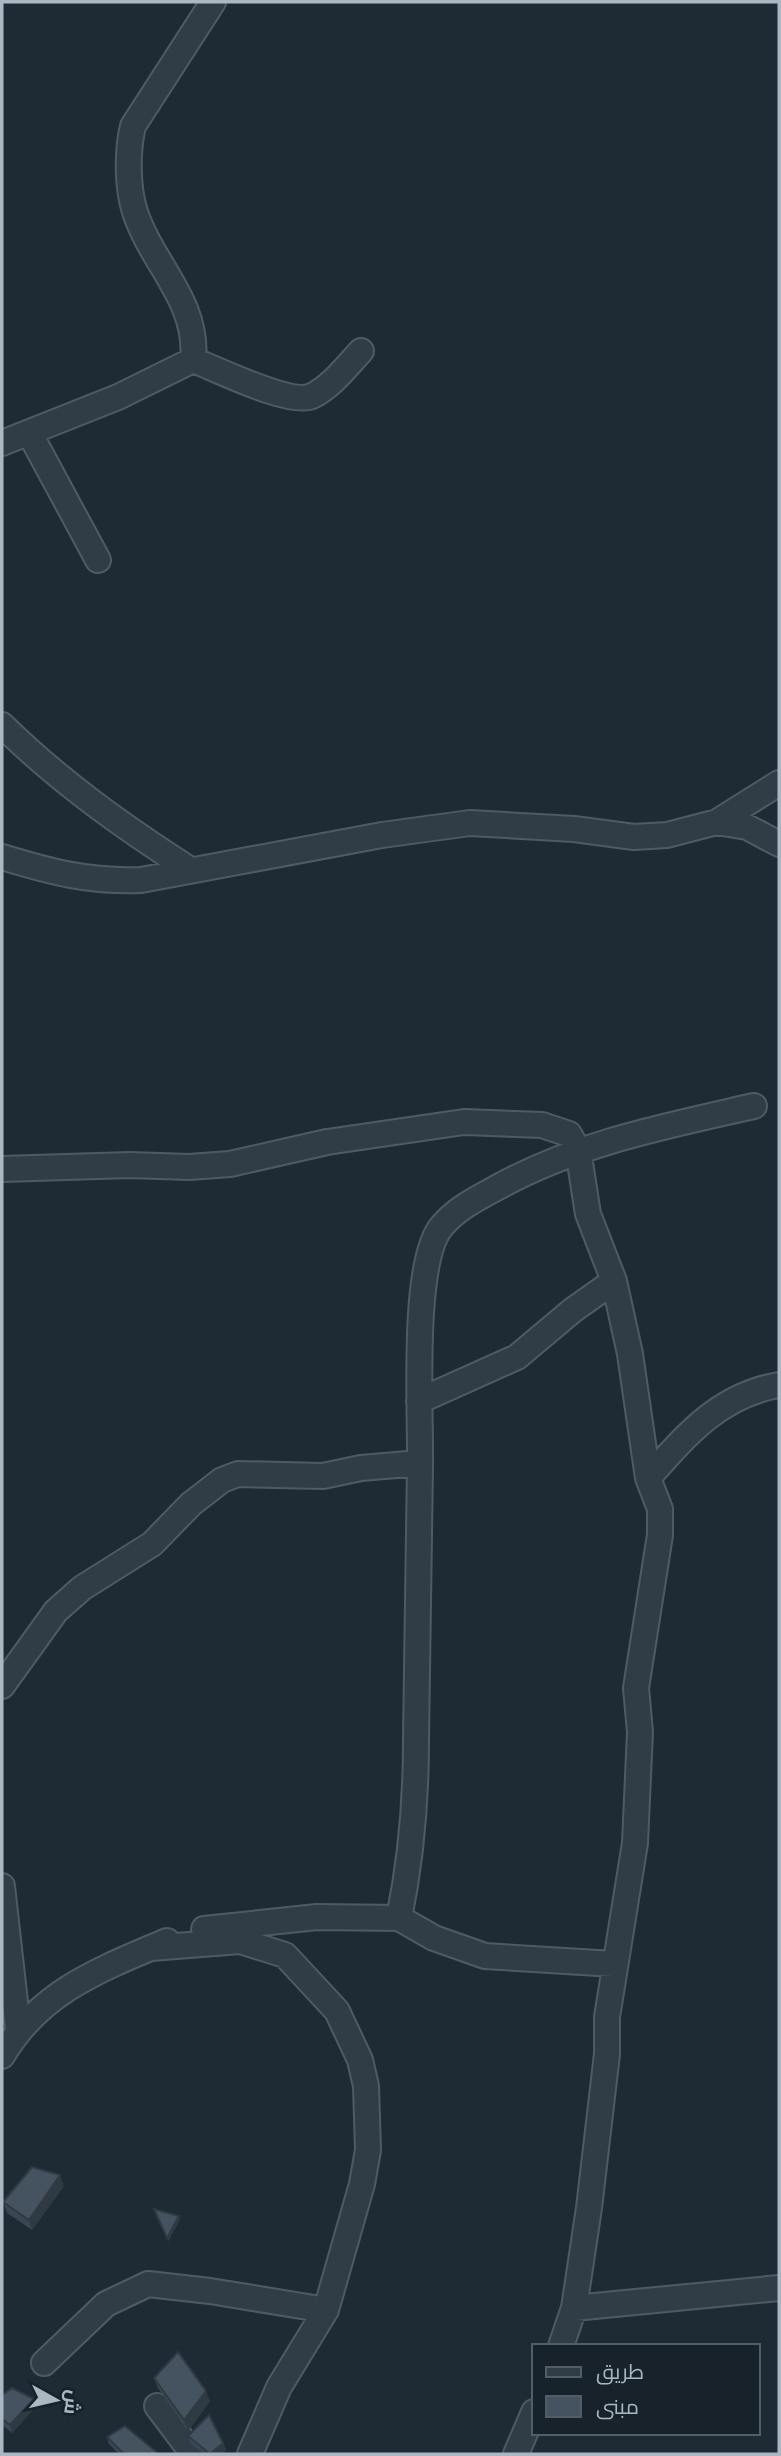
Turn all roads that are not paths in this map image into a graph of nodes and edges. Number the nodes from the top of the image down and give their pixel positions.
1 (213, 2) edge
2 (361, 351) dead end
3 (193, 360) junction
4 (30, 434) junction
5 (2, 443) edge
6 (99, 560) dead end
7 (2, 724) edge
8 (779, 783) edge
9 (717, 822) junction
10 (779, 844) edge
11 (2, 857) edge
12 (189, 869) junction
13 (754, 1106) dead end
14 (578, 1150) junction
15 (2, 1169) edge
16 (614, 1281) junction
17 (779, 1385) edge
18 (419, 1401) junction
19 (420, 1463) junction
20 (648, 1478) junction
21 (2, 1686) edge
22 (2, 1886) edge
23 (399, 1918) junction
24 (151, 1948) junction
25 (614, 1964) junction
26 (18, 2029) junction
27 (2, 2056) edge
28 (779, 2288) edge
29 (574, 2308) junction
30 (326, 2310) junction
31 (562, 2344) edge
32 (44, 2363) dead end
33 (157, 2406) dead end
34 (532, 2417) edge
35 (193, 2454) edge
36 (250, 2454) edge
37 (516, 2454) edge

1 - 3 street
2 - 3 street
3 - 4 street
4 - 5 street
4 - 6 street
7 - 12 street
8 - 9 street
9 - 10 street
9 - 12 street
11 - 12 street
13 - 14 street
14 - 15 street
14 - 16 street
14 - 18 street
16 - 18 street
16 - 20 street
17 - 20 street
18 - 19 street
19 - 21 street
19 - 23 street
20 - 25 street
22 - 26 street
23 - 24 street
23 - 25 street
24 - 26 street
24 - 30 street
25 - 29 street
26 - 27 street
28 - 29 street
29 - 31 street
30 - 32 street
30 - 36 street
33 - 35 street
34 - 37 street

